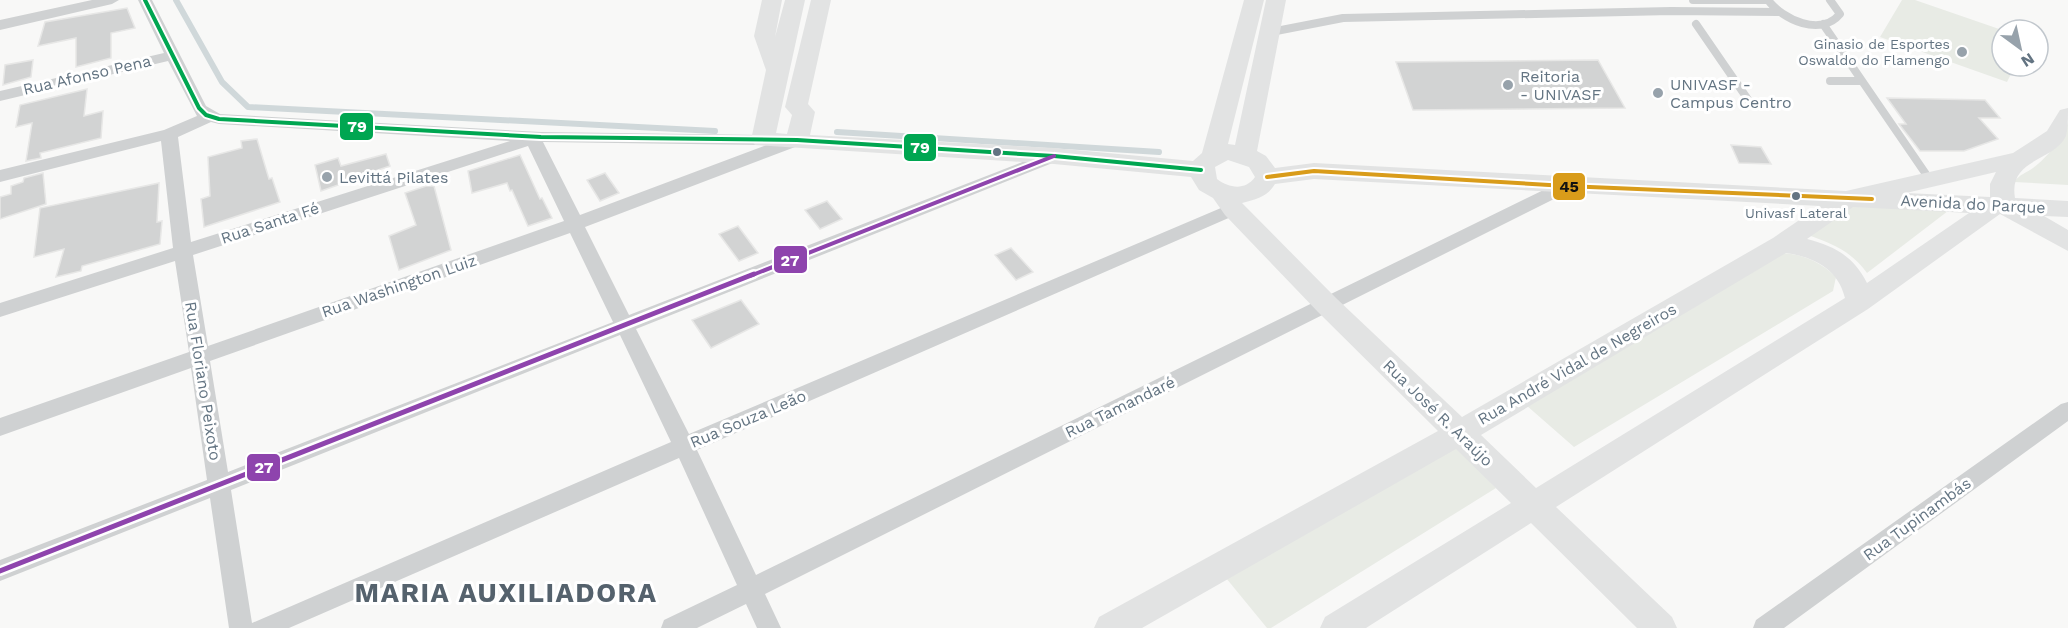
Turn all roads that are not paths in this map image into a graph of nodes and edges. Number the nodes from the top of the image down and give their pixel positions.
1 (112, 0) edge
2 (145, 0) edge
3 (772, 0) edge
4 (795, 0) edge
5 (821, 0) edge
6 (1254, 0) edge
7 (1276, 0) edge
8 (1693, 0) edge
9 (1768, 0) edge
10 (1830, 0) edge
11 (1778, 12) junction
12 (1696, 24) dead end
13 (1822, 24) junction
14 (0, 25) edge
15 (1268, 32) junction
16 (174, 55) junction
17 (777, 70) junction
18 (1830, 81) dead end
19 (1860, 81) junction
20 (0, 96) edge
21 (1749, 101) dead end
22 (768, 107) junction
23 (800, 109) junction
24 (2068, 115) edge
25 (209, 117) junction
26 (169, 134) junction
27 (537, 138) junction
28 (763, 140) junction
29 (797, 140) junction
30 (841, 143) junction
31 (1245, 154) junction
32 (1054, 156) junction
33 (2020, 159) junction
34 (1207, 163) junction
35 (0, 176) edge
36 (1267, 177) junction
37 (1930, 180) junction
38 (1566, 186) junction
39 (1849, 198) junction
40 (1228, 201) junction
41 (2001, 205) junction
42 (2068, 208) edge
43 (575, 224) junction
44 (2068, 242) edge
45 (1782, 244) junction
46 (183, 250) junction
47 (1859, 302) junction
48 (1327, 305) junction
49 (0, 310) edge
50 (622, 325) junction
51 (200, 355) junction
52 (2068, 410) edge
53 (0, 427) edge
54 (1458, 434) junction
55 (684, 446) junction
56 (219, 484) junction
57 (1534, 506) junction
58 (0, 571) edge
59 (752, 590) junction
60 (241, 628) edge
61 (262, 628) edge
62 (673, 628) edge
63 (770, 628) edge
64 (1111, 628) edge
65 (1337, 628) edge
66 (1660, 628) edge
67 (1765, 628) edge

1 - 14 street
2 - 16 street
3 - 17 main road
4 - 17 main road
5 - 23 main road
6 - 34 main road
7 - 15 main road
8 - 9 lane
9 - 11 lane
10 - 13 lane
11 - 13 lane
11 - 15 lane
12 - 21 lane
13 - 19 lane
15 - 31 main road
16 - 20 street, Rua Afonso Pena
16 - 25 street
17 - 22 main road
18 - 19 lane
19 - 37 lane
22 - 23 main road
22 - 28 main road
23 - 29 main road
23 - 30 main road
24 - 33 main road
25 - 26 street
25 - 27 street
26 - 35 street
26 - 46 street, Rua Floriano Peixoto
27 - 28 street
27 - 43 street
27 - 46 street, Rua Santa Fé
28 - 29 main road
29 - 30 main road
29 - 43 street, Rua Washington Luiz
30 - 32 main road
31 - 34 main road
31 - 36 main road
32 - 34 main road
32 - 50 street
33 - 37 main road
33 - 41 main road
34 - 40 main road
36 - 38 main road, Avenida do Parque
36 - 40 main road
37 - 39 main road
38 - 39 main road, Avenida do Parque
38 - 48 street, Rua Tamandaré
39 - 41 main road, Avenida do Parque
39 - 45 main road, Rua André Vidal de Negreiros
40 - 48 main road, Rua José R. Araújo
40 - 55 street, Rua Souza Leão
41 - 42 main road, Avenida do Parque
41 - 44 main road
41 - 47 main road
43 - 50 street
43 - 51 street, Rua Washington Luiz
45 - 47 main road
45 - 54 main road, Rua André Vidal de Negreiros
46 - 49 street, Rua Santa Fé
46 - 51 street, Rua Floriano Peixoto
47 - 57 main road
48 - 54 main road, Rua José R. Araújo
48 - 59 street, Rua Tamandaré
50 - 55 street
50 - 56 street
51 - 53 street, Rua Washington Luiz
51 - 56 street, Rua Floriano Peixoto
52 - 67 street, Rua Tupinambás
54 - 57 main road, Rua José R. Araújo
54 - 64 main road, Rua André Vidal de Negreiros
55 - 59 street
55 - 61 street, Rua Souza Leão
56 - 58 street
56 - 60 street, Rua Floriano Peixoto
57 - 65 main road
57 - 66 main road, Rua José R. Araújo
59 - 62 street, Rua Tamandaré
59 - 63 street

